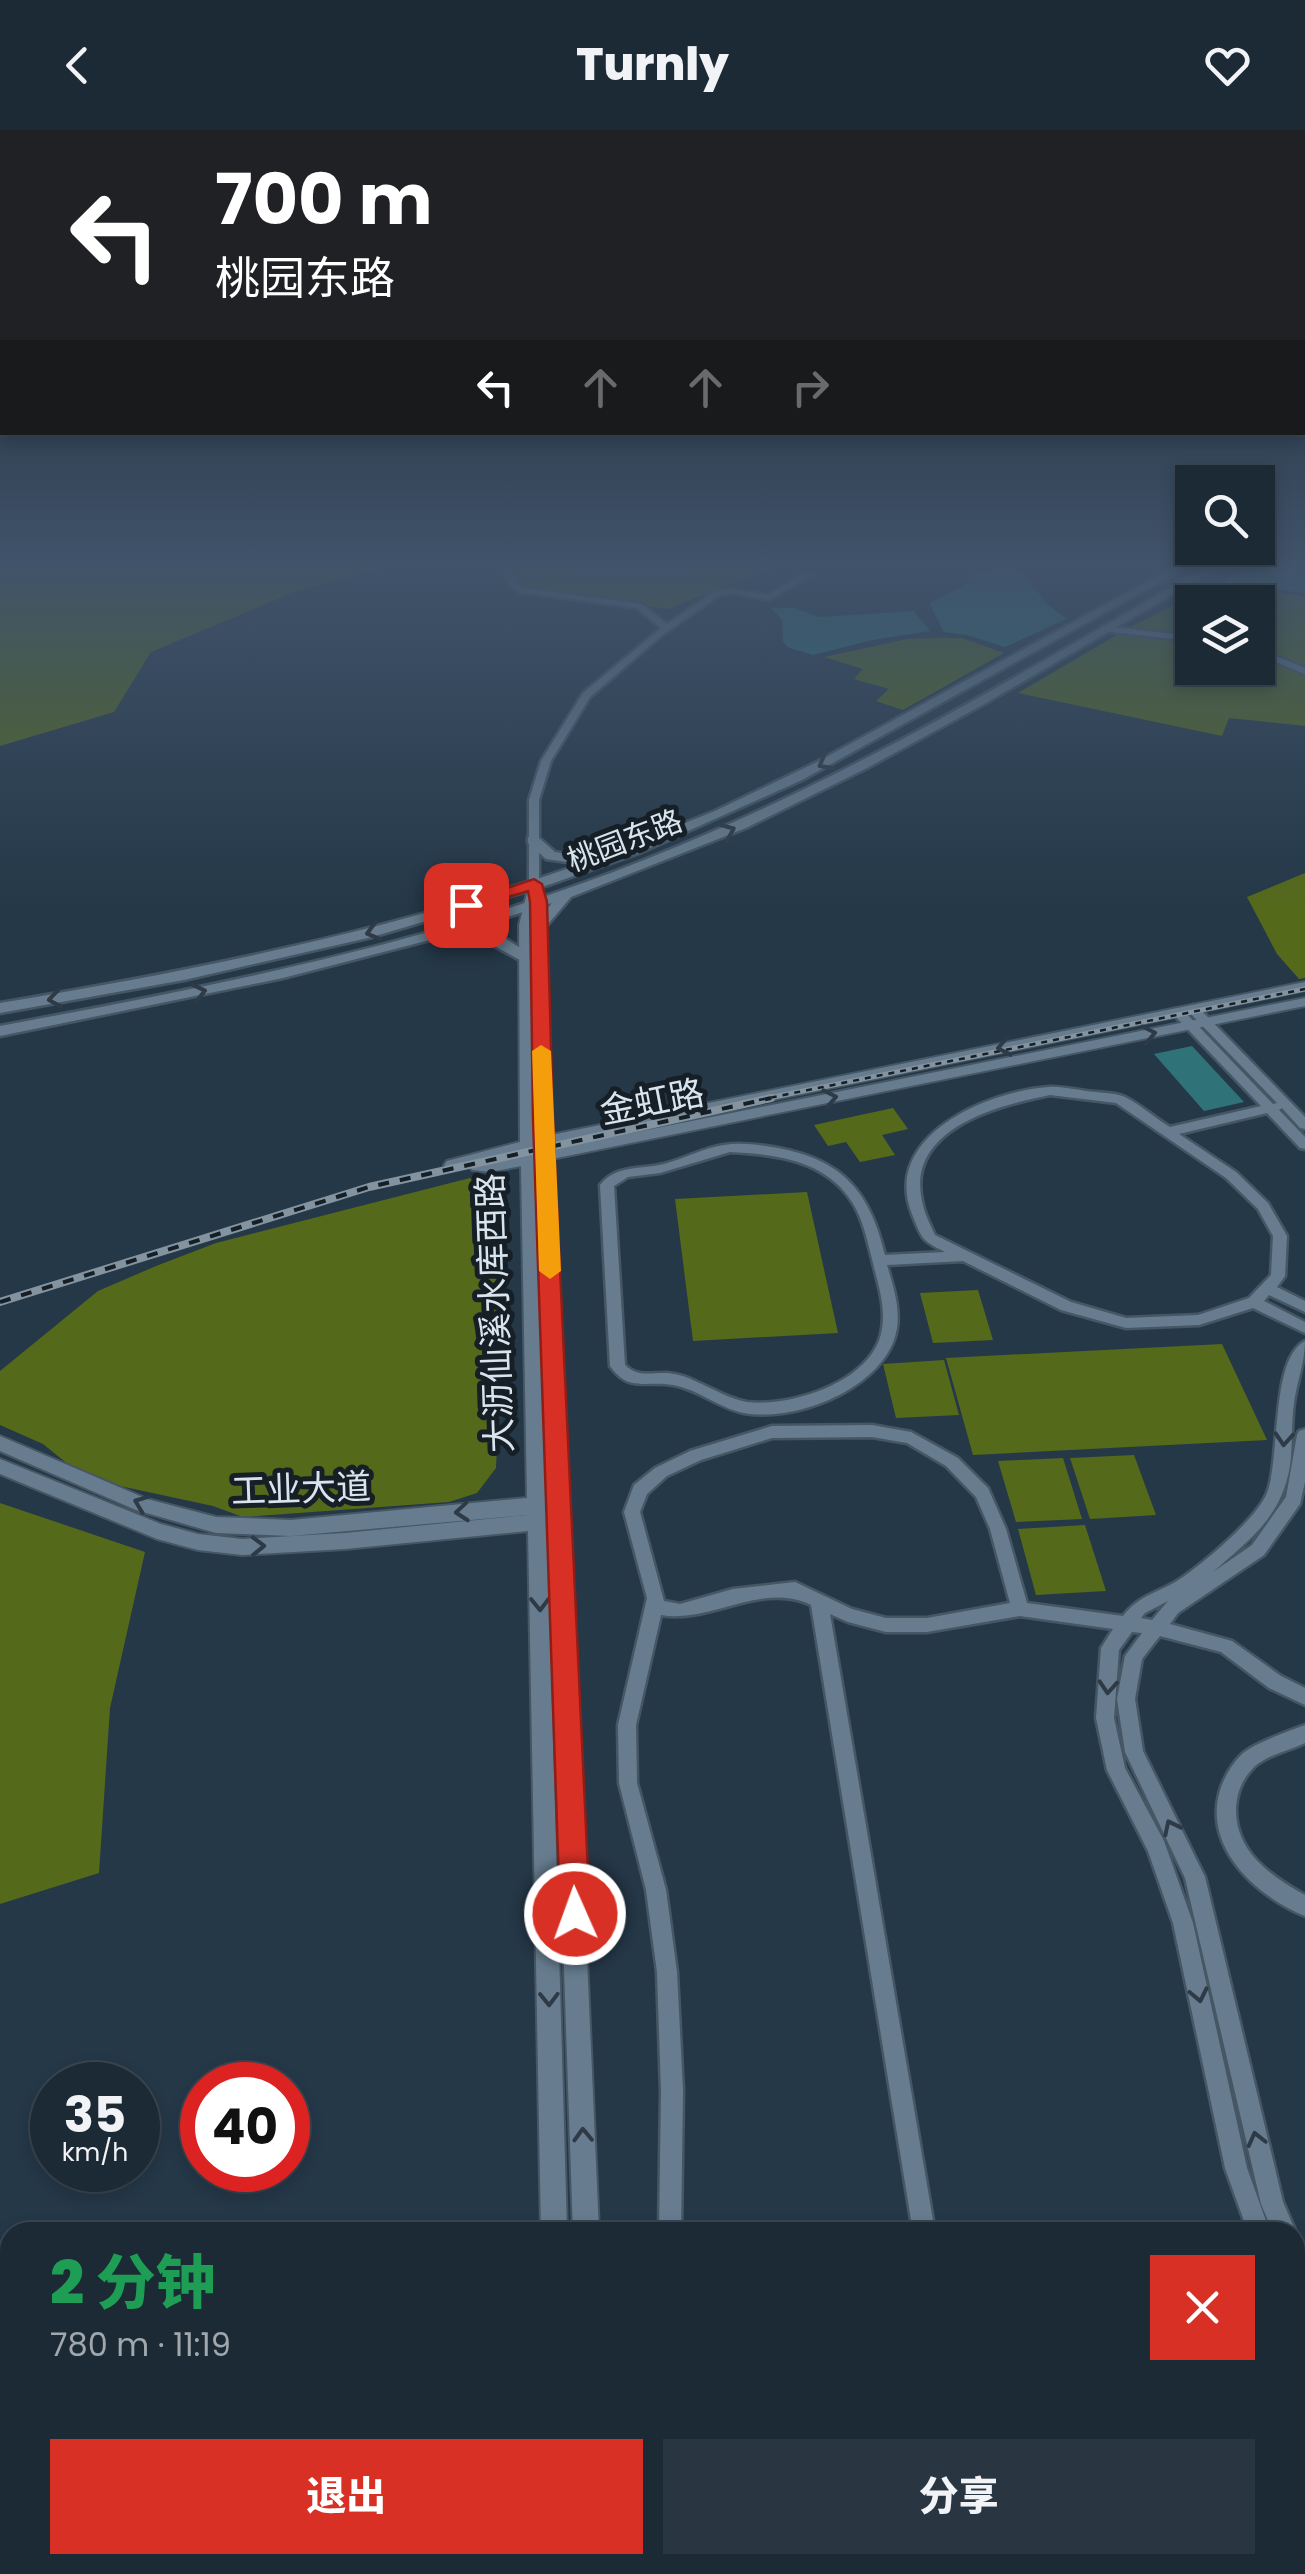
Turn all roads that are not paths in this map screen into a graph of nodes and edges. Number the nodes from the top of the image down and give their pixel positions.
1 (603, 679) edge
2 (978, 679) edge
3 (1014, 679) edge
4 (533, 840) junction
5 (607, 859) junction
6 (534, 876) junction
7 (578, 889) junction
8 (533, 904) junction
9 (539, 926) junction
10 (438, 933) junction
11 (525, 957) junction
12 (1305, 986) edge
13 (1305, 1002) edge
14 (0, 1008) edge
15 (1186, 1010) junction
16 (1199, 1024) junction
17 (0, 1032) edge
18 (1286, 1105) junction
19 (1270, 1108) junction
20 (535, 1119) junction
21 (1305, 1125) edge
22 (1168, 1132) junction
23 (576, 1134) junction
24 (1305, 1145) edge
25 (537, 1149) junction
26 (494, 1160) junction
27 (529, 1186) junction
28 (966, 1256) junction
29 (879, 1260) junction
30 (1267, 1288) junction
31 (1254, 1302) junction
32 (1305, 1306) edge
33 (1305, 1328) edge
34 (1305, 1346) edge
35 (765, 1408) junction
36 (772, 1432) junction
37 (1305, 1435) edge
38 (0, 1443) edge
39 (0, 1466) edge
40 (548, 1512) junction
41 (819, 1601) junction
42 (653, 1606) junction
43 (1020, 1609) junction
44 (1127, 1625) junction
45 (1157, 1628) junction
46 (1305, 1697) edge
47 (1305, 1733) edge
48 (1305, 1906) edge
49 (554, 2222) edge
50 (585, 2222) edge
51 (670, 2222) edge
52 (922, 2222) edge
53 (1255, 2222) edge
54 (1281, 2222) edge

1 - 4 street
2 -> 5 main road, 桃园东路
7 -> 3 main road, 桃园东路
4 - 5 main road
4 - 6 street
5 - 6 main road, 桃园东路
6 - 8 street
6 -> 14 main road, 桃园东路
7 - 8 main road, 桃园东路
7 - 9 main road
8 - 9 street
8 - 10 main road, 桃园东路
8 - 11 street
9 - 20 street
10 - 11 main road
17 -> 10 main road, 桃园东路
11 - 20 street
12 - 15 street, 金虹路
13 - 16 street, 金虹路
15 - 16 street
15 -> 23 street, 金虹路
16 - 18 street
16 - 19 street
25 -> 16 street, 金虹路
18 - 19 street
18 - 21 street
19 - 22 street
19 - 24 street
20 - 23 street
20 - 25 street
20 - 26 street
22 - 28 street
22 - 30 street
23 - 25 street, 金虹路
25 - 26 street, 金虹路
25 - 27 street, 大沥仙溪水库西路
25 - 40 street
26 - 27 street
27 - 40 street, 大沥仙溪水库西路
28 - 29 street
28 - 31 street
29 - 35 street
29 - 35 street
30 - 31 street
30 - 32 street
31 - 33 street
34 -> 44 street
35 - 36 street
36 - 42 street
36 - 43 street
37 - 45 street
40 -> 38 street, 工业大道
39 -> 40 street, 工业大道
40 -> 49 street, 大沥仙溪水库西路
50 -> 40 street
41 - 42 street
41 - 43 street
41 - 52 street
42 - 51 street
43 - 44 street
44 - 45 street
44 -> 53 street
45 - 46 street
54 -> 45 street
47 - 48 street

